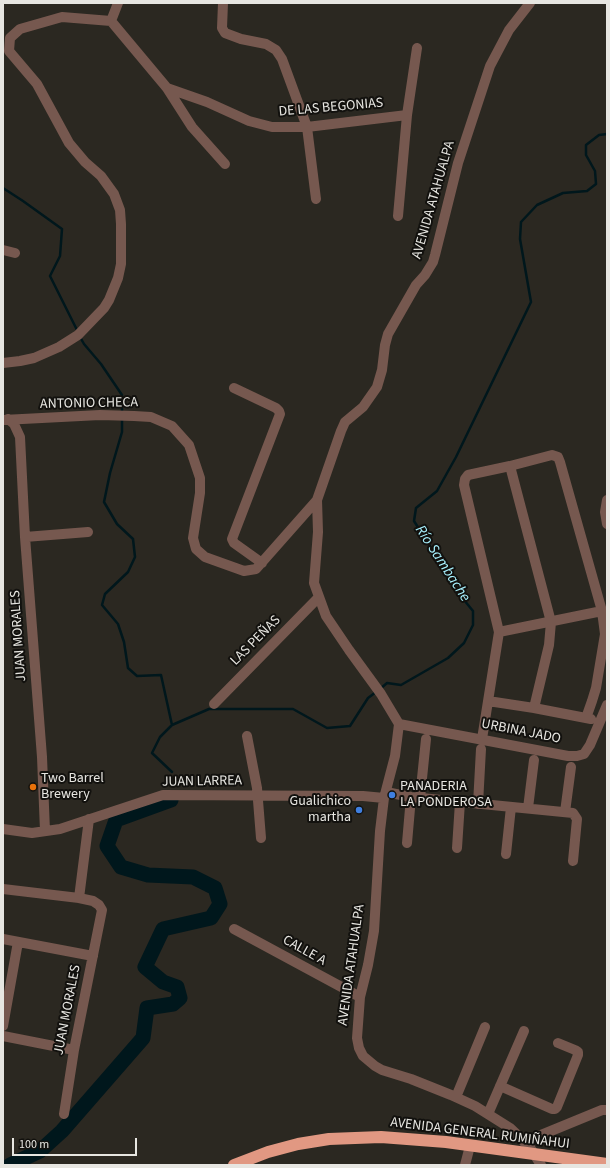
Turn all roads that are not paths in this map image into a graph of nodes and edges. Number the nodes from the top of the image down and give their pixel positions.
1 (118, 3) edge
2 (223, 3) edge
3 (530, 3) edge
4 (111, 21) junction
5 (417, 48) dead end
6 (167, 88) junction
7 (407, 115) junction
8 (307, 127) junction
9 (225, 164) dead end
10 (316, 199) dead end
11 (398, 216) dead end
12 (3, 250) edge
13 (15, 253) dead end
14 (3, 362) edge
15 (234, 388) dead end
16 (6, 420) edge
17 (510, 466) junction
18 (317, 500) junction
19 (607, 500) edge
20 (607, 524) edge
21 (88, 532) dead end
22 (25, 537) junction
23 (262, 563) junction
24 (318, 598) junction
25 (602, 611) junction
26 (551, 622) junction
27 (499, 632) junction
28 (488, 701) junction
29 (214, 704) dead end
30 (607, 705) edge
31 (534, 708) junction
32 (399, 724) junction
33 (247, 736) dead end
34 (426, 739) dead end
35 (482, 739) junction
36 (482, 749) dead end
37 (534, 760) dead end
38 (571, 768) dead end
39 (258, 795) junction
40 (385, 795) junction
41 (415, 798) junction
42 (460, 802) junction
43 (478, 804) junction
44 (511, 807) junction
45 (528, 808) junction
46 (566, 812) junction
47 (89, 819) junction
48 (3, 829) edge
49 (45, 831) junction
50 (261, 838) dead end
51 (407, 843) dead end
52 (457, 848) dead end
53 (506, 854) dead end
54 (573, 861) dead end
55 (3, 889) edge
56 (79, 898) junction
57 (234, 929) dead end
58 (3, 939) edge
59 (18, 942) junction
60 (93, 956) junction
61 (360, 997) junction
62 (3, 1026) edge
63 (485, 1026) dead end
64 (524, 1031) dead end
65 (3, 1036) edge
66 (558, 1043) dead end
67 (74, 1050) junction
68 (500, 1086) junction
69 (456, 1098) junction
70 (607, 1110) edge
71 (64, 1114) dead end
72 (488, 1114) junction
73 (524, 1142) junction
74 (470, 1146) junction
75 (534, 1154) junction
76 (607, 1164) edge
77 (234, 1165) edge
78 (465, 1165) edge
79 (541, 1165) edge

1 - 4 street
2 - 8 street
3 - 18 street, AVENIDA ATAHUALPA
4 - 6 street
4 - 14 street
5 - 7 street
6 - 8 street, DE LAS BEGONIAS
6 - 9 street
7 - 8 street, DE LAS BEGONIAS
7 - 11 street
8 - 10 street
12 - 13 street
15 - 23 street
16 - 22 street, JUAN MORALES
16 - 23 street, ANTONIO CHECA
17 - 25 street
17 - 26 street
17 - 27 street
18 - 23 street, ANTONIO CHECA
18 - 24 street, AVENIDA ATAHUALPA
19 - 20 street
21 - 22 street
22 - 49 street, JUAN MORALES
24 - 29 street, LAS PEÑAS
24 - 32 street, AVENIDA ATAHUALPA
25 - 26 street
25 - 31 street
26 - 27 street
26 - 31 street
27 - 28 street
28 - 31 street
28 - 35 street
30 - 35 street, URBINA JADO
32 - 35 street, URBINA JADO
32 - 40 street, AVENIDA ATAHUALPA
33 - 39 street
34 - 41 street
36 - 43 street
37 - 45 street
38 - 46 street
39 - 40 street, JUAN LARREA
39 - 47 street, JUAN LARREA
39 - 50 street
40 - 41 street, JUAN LARREA
40 - 61 street, AVENIDA ATAHUALPA
41 - 42 street, JUAN LARREA
41 - 51 street
42 - 43 street, JUAN LARREA
42 - 52 street
43 - 44 street, JUAN LARREA
44 - 45 street, JUAN LARREA
44 - 53 street
45 - 46 street, JUAN LARREA
46 - 54 street
47 - 49 street, JUAN LARREA
47 - 56 street
48 - 49 street, JUAN LARREA
55 - 56 street
56 - 60 street, JUAN MORALES
57 - 61 street, CALLE A
58 - 59 street
59 - 60 street
59 - 62 street
60 - 67 street, JUAN MORALES
61 - 69 street, AVENIDA ATAHUALPA
63 - 69 street
64 - 68 street
65 - 67 street
66 - 68 street
67 - 71 street, JUAN MORALES
68 - 72 street
69 - 72 street, AVENIDA ATAHUALPA
70 - 73 street
72 - 73 street, AVENIDA ATAHUALPA
73 - 75 street, AVENIDA ATAHUALPA
74 - 75 highway, AVENIDA GENERAL RUMIÑAHUI
74 - 77 highway, AVENIDA GENERAL RUMIÑAHUI
74 - 78 street
75 - 76 highway, AVENIDA GENERAL RUMIÑAHUI
75 - 79 street, AVENIDA ATAHUALPA

